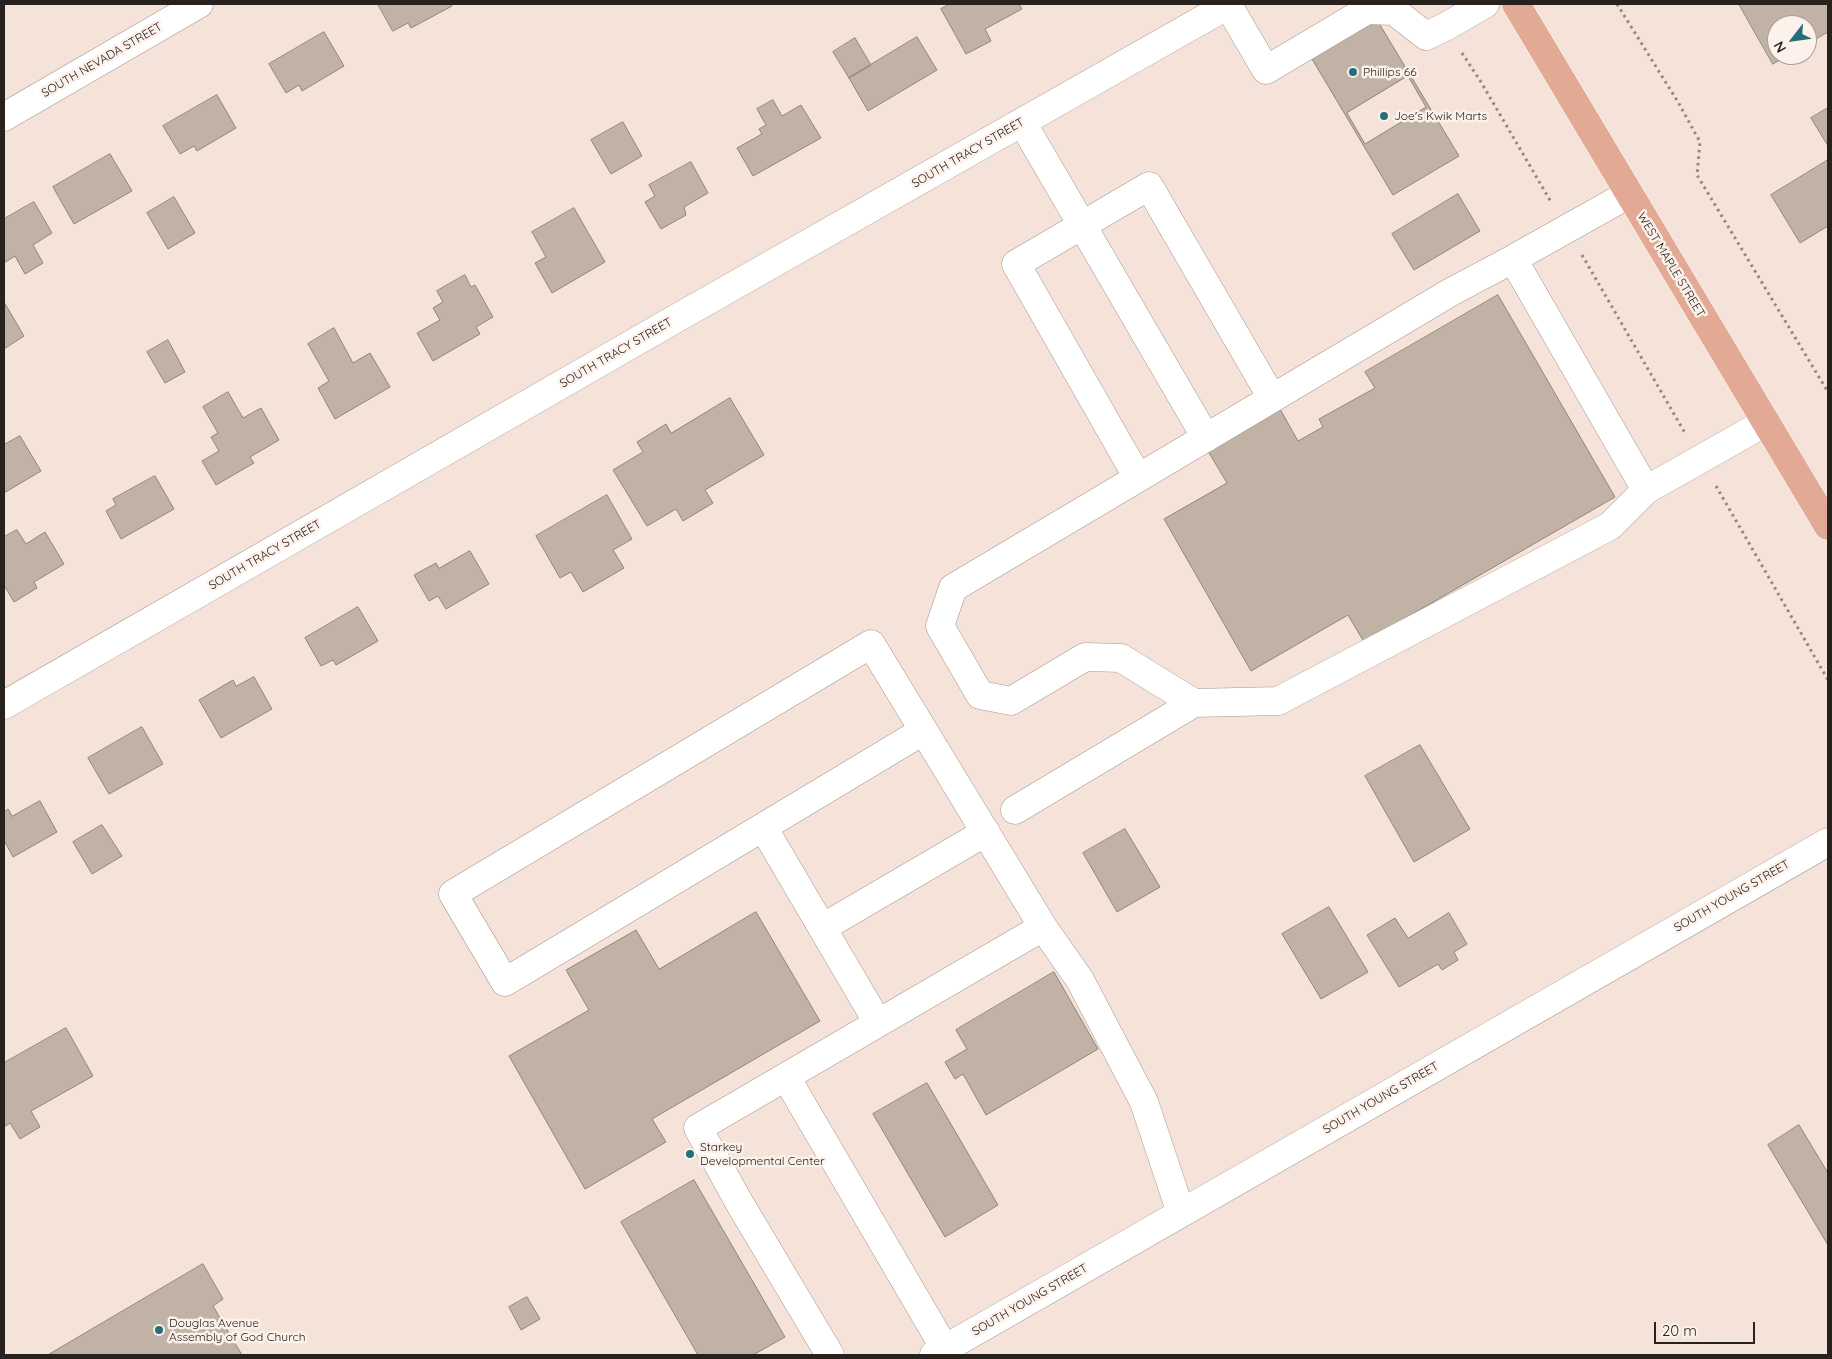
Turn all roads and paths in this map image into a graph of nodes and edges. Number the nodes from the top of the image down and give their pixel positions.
1 (200, 4) edge
2 (1229, 4) edge
3 (1485, 4) edge
4 (1516, 4) edge
5 (1617, 4) edge
6 (1445, 28) junction
7 (4, 117) edge
8 (1022, 122) junction
9 (1629, 194) junction
10 (1082, 225) junction
11 (1566, 229) junction
12 (1513, 259) junction
13 (1828, 392) edge
14 (1272, 398) junction
15 (1766, 422) junction
16 (1206, 438) junction
17 (1700, 460) junction
18 (1138, 478) junction
19 (1646, 490) junction
20 (1828, 526) edge
21 (1828, 680) edge
22 (1194, 703) junction
23 (4, 705) edge
24 (923, 731) junction
25 (1015, 810) dead end
26 (762, 827) junction
27 (986, 832) junction
28 (1828, 842) edge
29 (1043, 927) junction
30 (822, 928) junction
31 (878, 1023) junction
32 (786, 1077) junction
33 (1182, 1213) junction
34 (939, 1352) edge
35 (830, 1355) edge

1 - 7 street, SOUTH NEVADA STREET
2 - 6 street
2 - 8 street, SOUTH TRACY STREET
3 - 6 street
4 - 9 main road, WEST MAPLE STREET
5 - 13 path
6 - 11 path
8 - 10 street
8 - 23 street, SOUTH TRACY STREET
9 - 11 street
9 - 15 main road, WEST MAPLE STREET
10 - 14 street
10 - 16 street
10 - 18 street
11 - 12 street
11 - 17 path
12 - 14 street
12 - 19 street
14 - 16 street
15 - 17 street
15 - 20 main road, WEST MAPLE STREET
16 - 18 street
17 - 19 street
17 - 21 path
18 - 22 street
19 - 22 street
22 - 25 street
24 - 26 street
24 - 26 street
24 - 27 street
26 - 30 street
27 - 29 street
27 - 30 street
28 - 33 street, SOUTH YOUNG STREET
29 - 31 street
29 - 33 street
30 - 31 street
31 - 32 street
32 - 34 street
32 - 35 street
33 - 34 street, SOUTH YOUNG STREET

